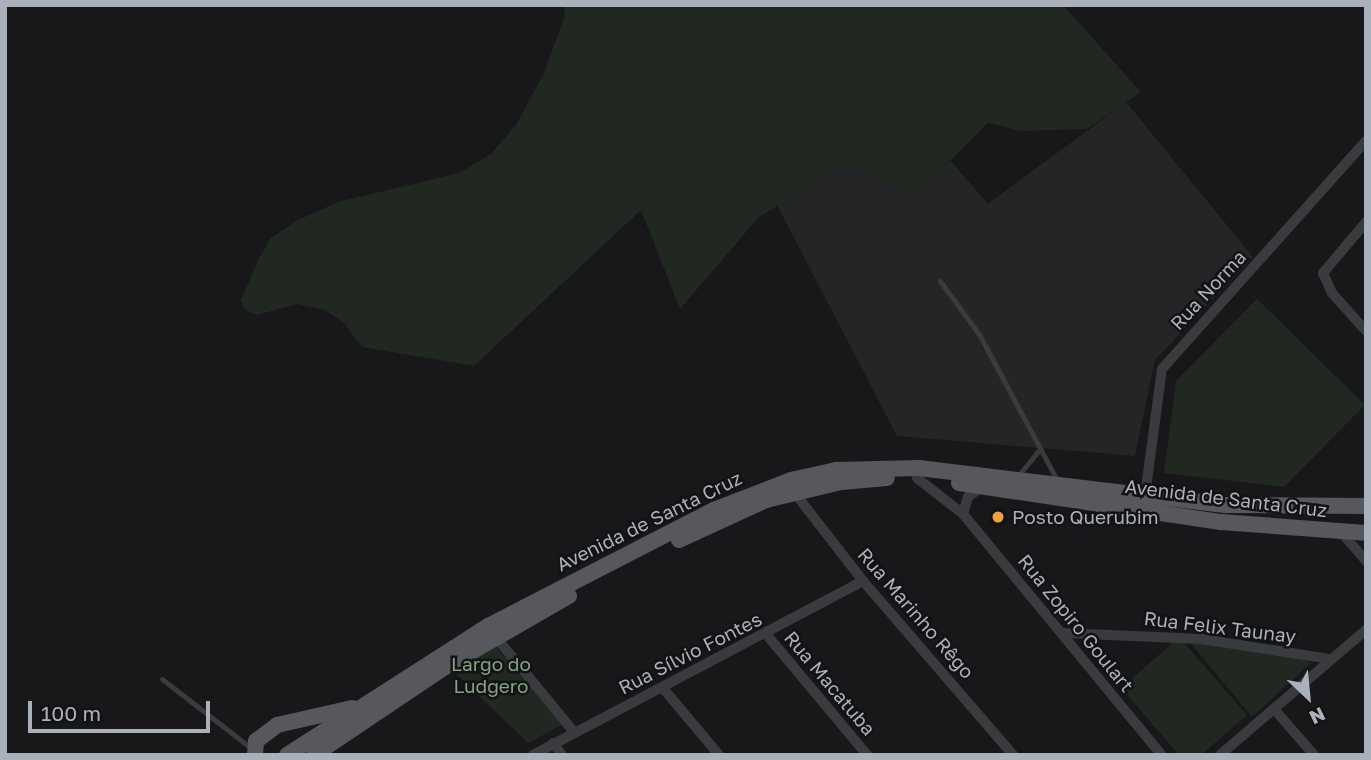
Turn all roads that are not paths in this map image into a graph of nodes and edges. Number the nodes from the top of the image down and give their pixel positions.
1 (1366, 141) edge
2 (1366, 222) edge
3 (940, 281) dead end
4 (1366, 331) edge
5 (1038, 451) junction
6 (918, 478) junction
7 (1016, 478) junction
8 (1059, 484) junction
9 (984, 485) junction
10 (794, 492) junction
11 (1145, 496) junction
12 (1366, 506) edge
13 (963, 514) junction
14 (1341, 532) junction
15 (1366, 533) edge
16 (1366, 561) edge
17 (863, 580) junction
18 (1366, 630) edge
19 (492, 632) junction
20 (1063, 633) junction
21 (766, 634) junction
22 (1330, 659) junction
23 (162, 679) dead end
24 (662, 687) junction
25 (370, 700) junction
26 (1274, 709) junction
27 (574, 732) junction
28 (553, 743) junction
29 (254, 752) edge
30 (1011, 754) edge
31 (287, 755) edge
32 (314, 755) edge
33 (533, 755) edge
34 (562, 755) edge
35 (719, 755) edge
36 (867, 755) edge
37 (1163, 755) edge
38 (1220, 755) edge
39 (1314, 755) edge

1 - 11 street, Rua Norma
2 - 4 street
3 - 5 lane
5 - 7 lane
5 - 8 lane
6 - 9 main road, Avenida de Santa Cruz
6 - 10 main road, Avenida de Santa Cruz
6 - 13 street, Rua Zopiro Goulart
7 - 8 main road, Avenida de Santa Cruz
7 - 19 main road, Avenida de Santa Cruz
8 - 11 main road, Avenida de Santa Cruz
9 - 13 street
9 - 14 main road, Avenida de Santa Cruz
10 - 17 street, Rua Marinho Rêgo
10 - 19 main road, Avenida de Santa Cruz
11 - 12 main road, Avenida de Santa Cruz
13 - 20 street, Rua Zopiro Goulart
14 - 15 main road, Avenida de Santa Cruz
14 - 16 street
17 - 21 street, Rua Sílvio Fontes
17 - 30 street, Rua Marinho Rêgo
18 - 22 street
19 - 25 main road, Avenida de Santa Cruz
19 - 27 street
19 - 32 main road, Avenida de Santa Cruz
20 - 22 street, Rua Felix Taunay
20 - 37 street, Rua Zopiro Goulart
21 - 24 street, Rua Sílvio Fontes
21 - 36 street, Rua Macatuba
22 - 26 street
23 - 29 lane
24 - 27 street, Rua Sílvio Fontes
24 - 35 street
25 - 29 main road
25 - 31 main road, Avenida de Santa Cruz
26 - 38 street
26 - 39 street
27 - 28 street, Rua Sílvio Fontes
28 - 33 street, Rua Sílvio Fontes
28 - 34 street

